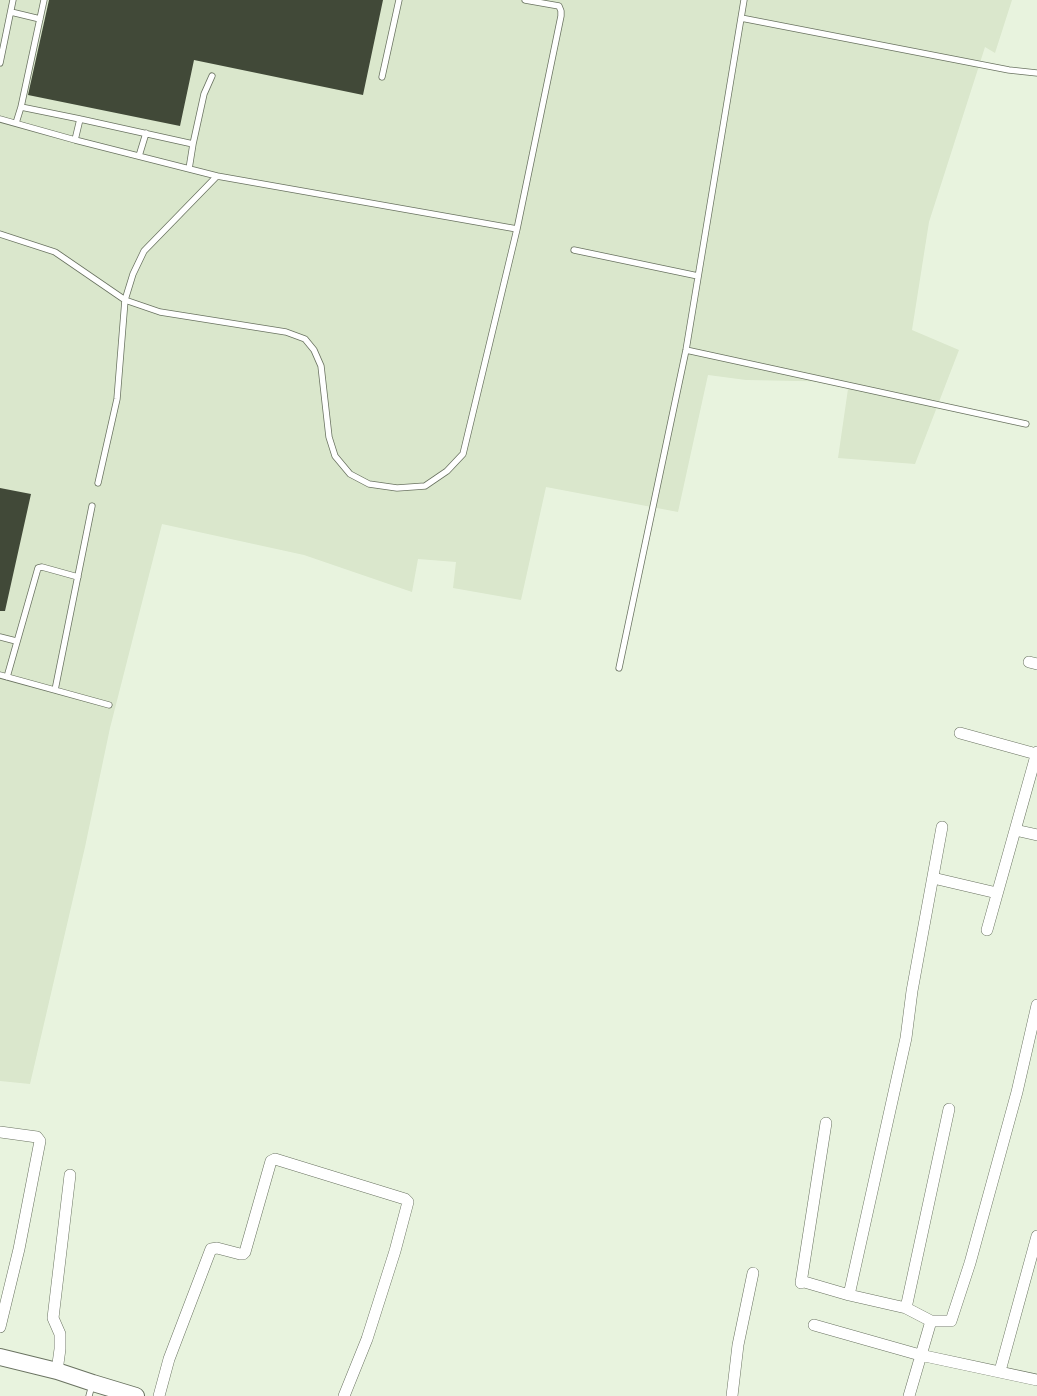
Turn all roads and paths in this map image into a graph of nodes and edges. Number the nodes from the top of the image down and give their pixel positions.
1 (13, 0) edge
2 (44, 0) edge
3 (400, 0) edge
4 (525, 0) edge
5 (744, 0) edge
6 (11, 12) junction
7 (741, 18) junction
8 (40, 19) junction
9 (0, 63) edge
10 (1037, 73) edge
11 (212, 76) dead end
12 (382, 77) dead end
13 (21, 107) junction
14 (0, 119) edge
15 (80, 119) junction
16 (16, 123) junction
17 (146, 134) junction
18 (74, 140) junction
19 (193, 144) junction
20 (139, 156) junction
21 (189, 169) junction
22 (217, 176) junction
23 (517, 229) junction
24 (0, 234) edge
25 (574, 250) dead end
26 (698, 276) junction
27 (125, 300) junction
28 (686, 350) junction
29 (1026, 424) dead end
30 (98, 483) dead end
31 (92, 506) dead end
32 (78, 577) junction
33 (0, 638) edge
34 (16, 641) junction
35 (619, 668) dead end
36 (0, 675) edge
37 (7, 677) junction
38 (55, 690) junction
39 (109, 705) dead end
40 (960, 733) dead end
41 (1037, 753) edge
42 (942, 828) dead end
43 (1015, 830) junction
44 (1037, 835) edge
45 (933, 878) junction
46 (998, 893) junction
47 (987, 930) dead end
48 (1037, 1004) edge
49 (949, 1109) dead end
50 (826, 1123) dead end
51 (0, 1132) edge
52 (70, 1175) dead end
53 (1037, 1236) edge
54 (753, 1273) dead end
55 (849, 1295) junction
56 (906, 1308) junction
57 (931, 1321) junction
58 (814, 1324) dead end
59 (0, 1327) edge
60 (920, 1355) junction
61 (0, 1357) edge
62 (57, 1371) junction
63 (1000, 1372) junction
64 (1037, 1380) edge
65 (91, 1390) edge
66 (136, 1396) edge
67 (159, 1396) edge
68 (344, 1396) edge
69 (732, 1396) edge
70 (908, 1396) edge

1 - 6 lane
2 - 8 lane
3 - 12 lane
4 - 23 lane
5 - 7 lane
6 - 8 lane
6 - 9 lane
7 - 10 lane
7 - 26 lane
8 - 13 lane
11 - 19 lane
13 - 15 lane
13 - 16 lane
14 - 16 lane
15 - 17 lane
15 - 18 lane
16 - 18 lane
17 - 19 lane
17 - 20 lane
18 - 20 lane
19 - 21 lane
20 - 21 lane
21 - 22 lane
22 - 23 lane
22 - 27 lane
23 - 27 lane
24 - 27 lane
25 - 26 lane
26 - 28 lane
27 - 30 lane
28 - 29 lane
28 - 35 lane
31 - 32 lane
32 - 34 lane
32 - 38 lane
33 - 34 lane
34 - 37 lane
36 - 37 lane
37 - 38 lane
38 - 39 lane
40 - 41 street
41 - 43 street
42 - 45 street
43 - 44 street
43 - 46 street
45 - 46 street
45 - 55 street
46 - 47 street
48 - 57 street
49 - 56 street
50 - 55 street
51 - 59 street
52 - 62 street
53 - 63 street
54 - 69 street
55 - 56 street
56 - 57 street
57 - 60 street
58 - 60 street
60 - 63 street
60 - 70 street
61 - 62 street
62 - 65 street
63 - 64 street
65 - 66 street
67 - 68 street

